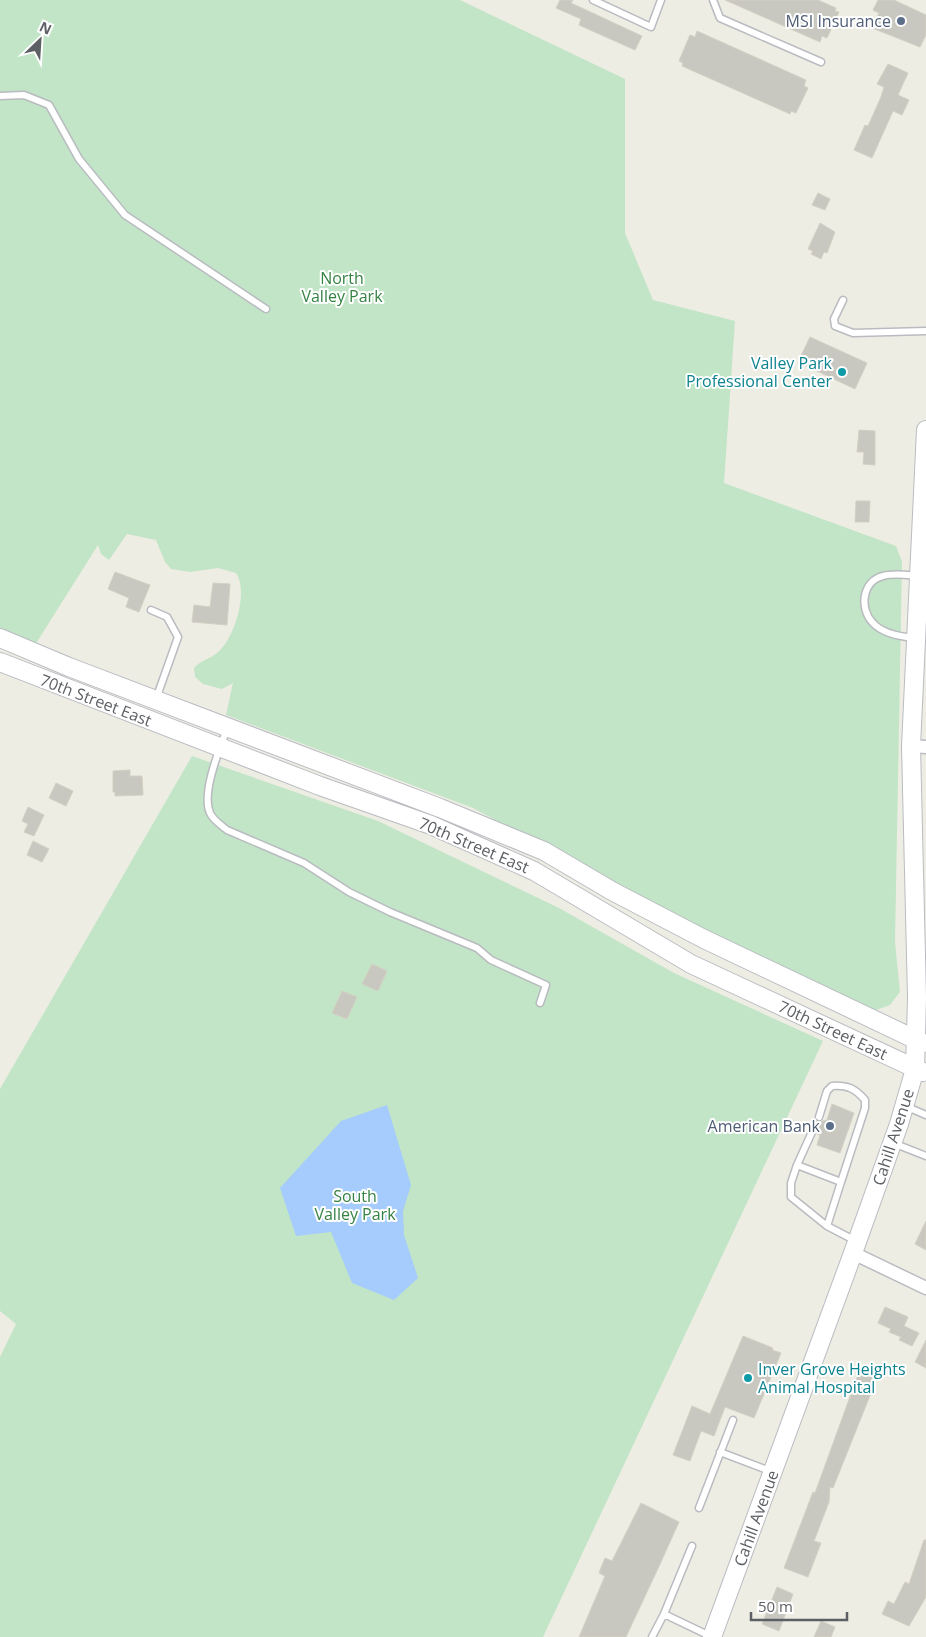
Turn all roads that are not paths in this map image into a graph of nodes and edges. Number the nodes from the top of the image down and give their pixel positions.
1 (592, 0) edge
2 (661, 0) edge
3 (712, 0) edge
4 (821, 62) dead end
5 (0, 96) edge
6 (843, 300) dead end
7 (266, 309) dead end
8 (926, 331) edge
9 (926, 430) edge
10 (919, 576) junction
11 (151, 610) dead end
12 (0, 638) edge
13 (916, 638) junction
14 (0, 662) edge
15 (156, 700) junction
16 (228, 727) junction
17 (918, 747) edge
18 (220, 748) junction
19 (921, 981) edge
20 (540, 1003) dead end
21 (920, 1041) edge
22 (920, 1071) edge
23 (904, 1106) junction
24 (926, 1115) edge
25 (819, 1117) dead end
26 (812, 1132) dead end
27 (892, 1143) junction
28 (926, 1156) edge
29 (797, 1165) junction
30 (841, 1182) junction
31 (827, 1226) junction
32 (855, 1248) junction
33 (926, 1288) edge
34 (733, 1420) dead end
35 (720, 1452) junction
36 (772, 1472) junction
37 (699, 1508) dead end
38 (692, 1546) dead end
39 (664, 1614) junction
40 (652, 1637) edge
41 (711, 1637) edge

1 - 2 lane
3 - 4 lane
5 - 7 lane
6 - 8 lane
9 - 10 main road, Cahill Avenue
10 - 13 main road, Cahill Avenue
10 - 13 lane
11 - 15 lane
12 - 15 main road, 70th Street East
13 - 17 main road, Cahill Avenue
14 - 18 main road, 70th Street East
15 - 16 main road, 70th Street East
16 - 18 lane
16 - 21 main road, 70th Street East
17 - 19 main road, Cahill Avenue
18 - 20 lane
18 - 22 main road, 70th Street East
19 - 21 main road, Cahill Avenue
21 - 22 main road, Cahill Avenue
22 - 23 main road, Cahill Avenue
23 - 24 lane
23 - 27 main road, Cahill Avenue
25 - 30 lane
26 - 29 lane
27 - 28 lane
27 - 32 main road, Cahill Avenue
29 - 30 lane
29 - 31 lane
30 - 31 lane
31 - 32 lane
32 - 33 street
32 - 36 main road, Cahill Avenue
34 - 35 lane
35 - 36 lane
35 - 37 lane
36 - 41 main road, Cahill Avenue
38 - 39 lane
39 - 40 lane
39 - 41 lane

